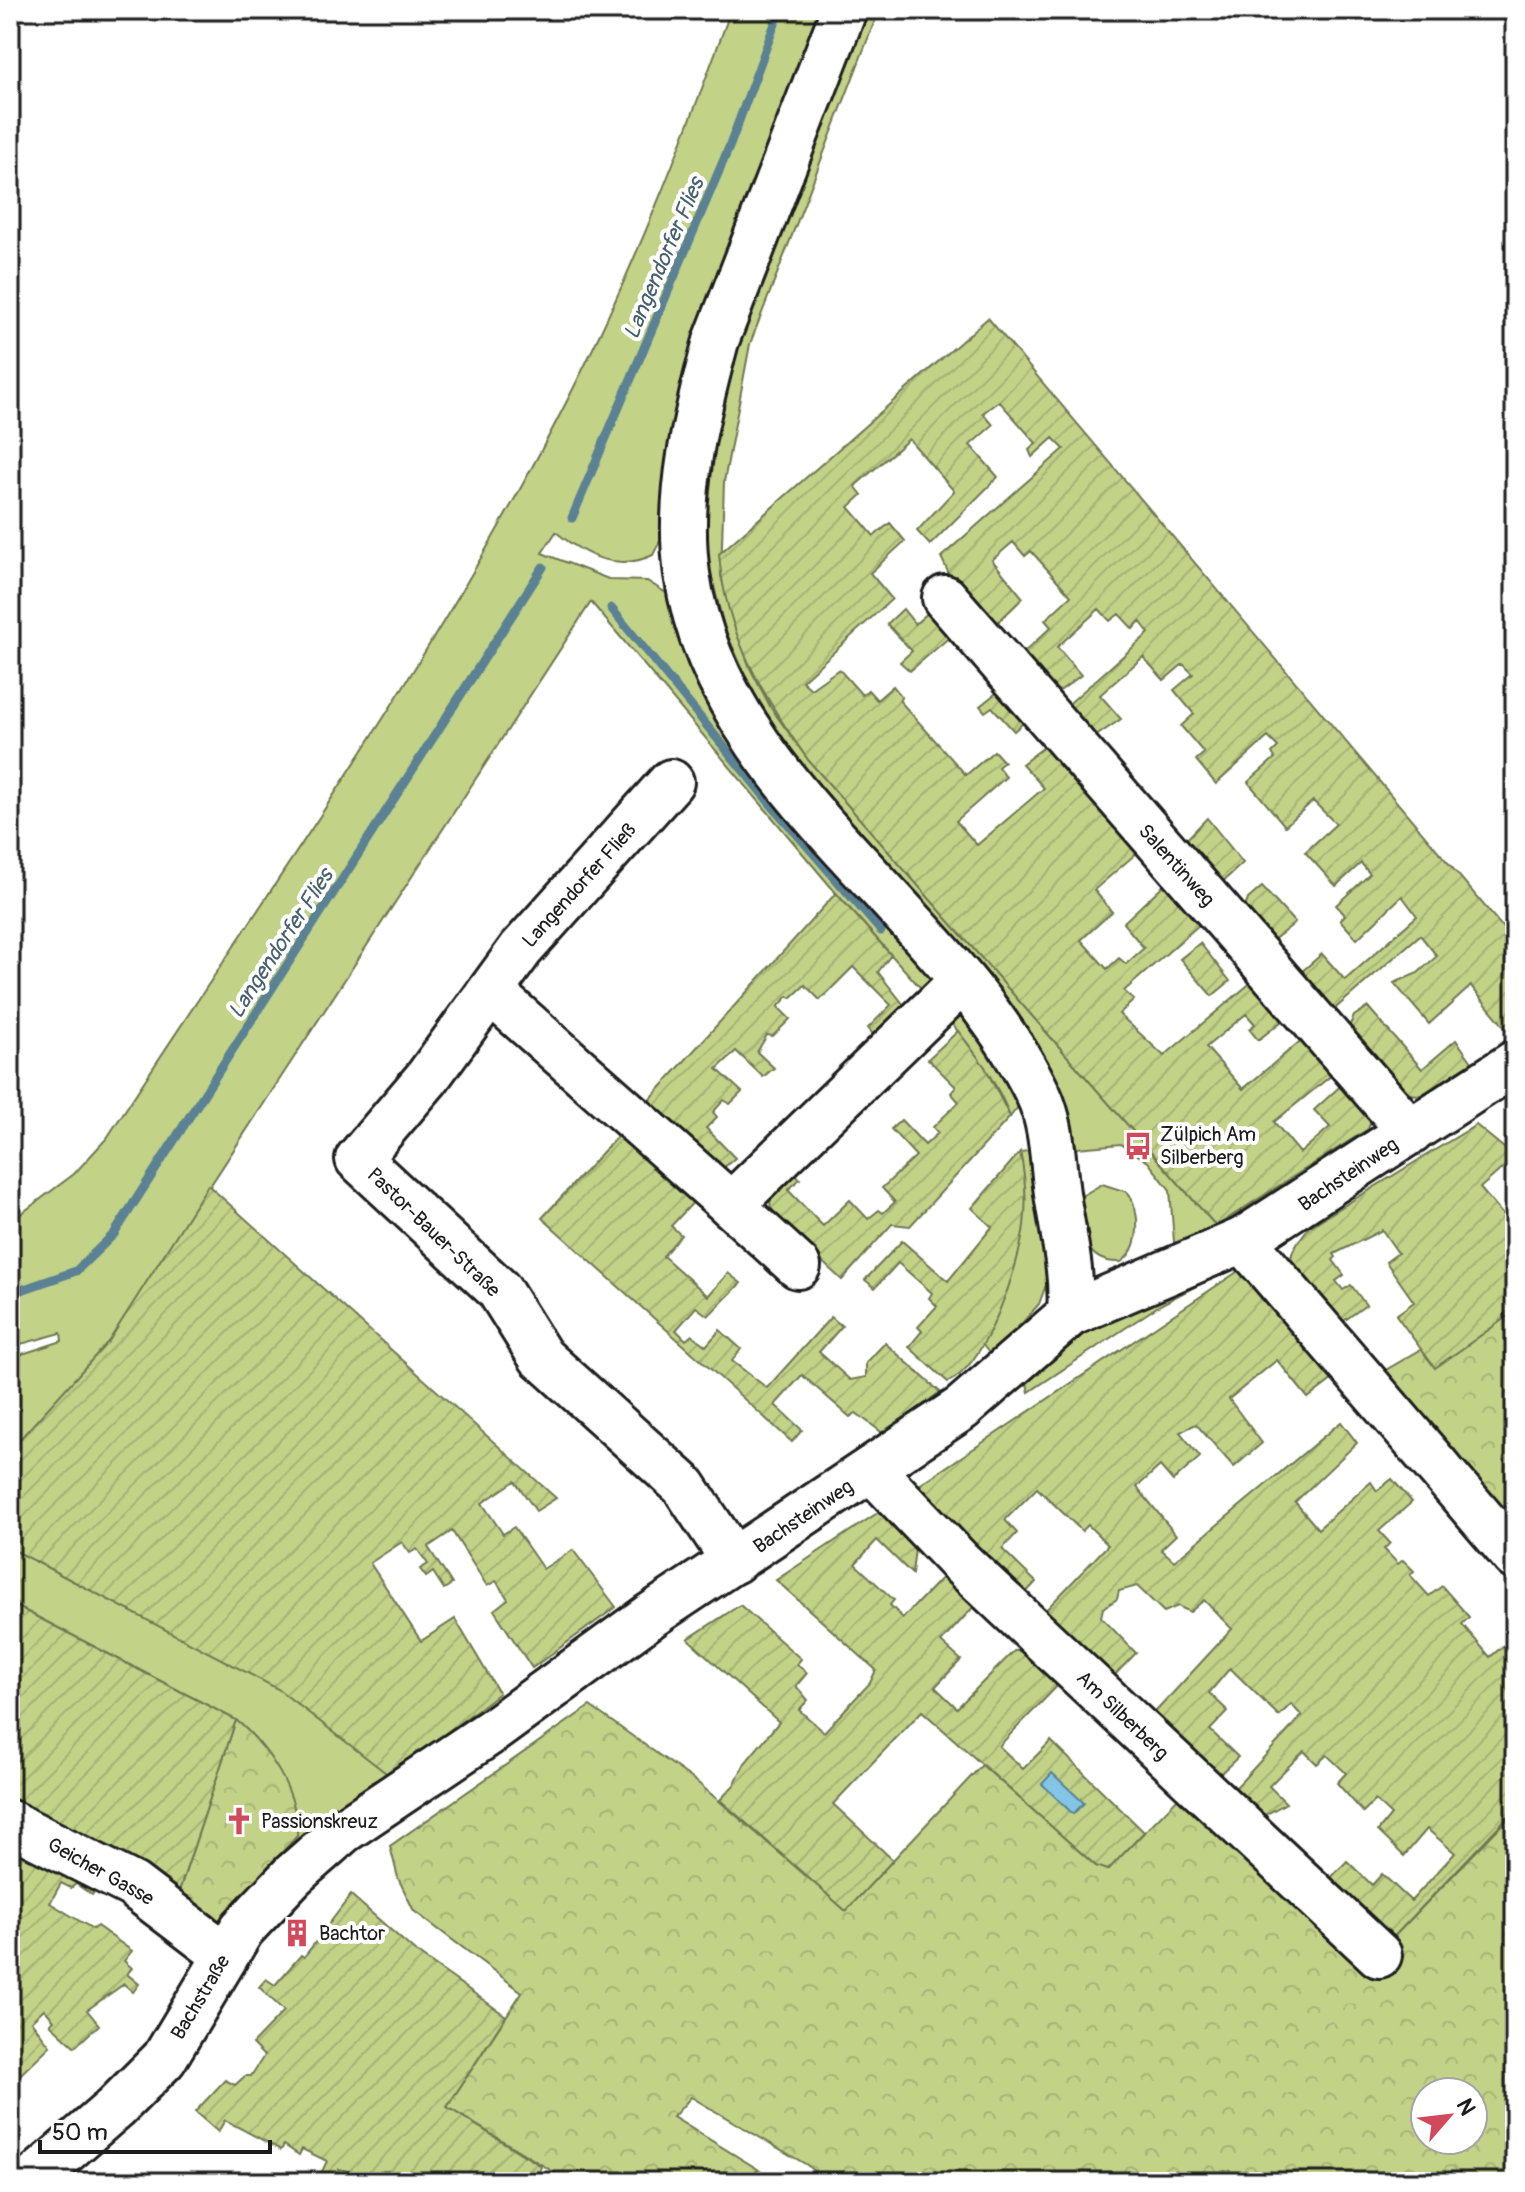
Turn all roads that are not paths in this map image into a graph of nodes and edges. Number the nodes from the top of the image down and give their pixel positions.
1 (844, 10) edge
2 (945, 598) dead end
3 (671, 782) dead end
4 (961, 982) junction
5 (491, 992) junction
6 (1515, 1063) edge
7 (1411, 1132) junction
8 (731, 1205) junction
9 (1243, 1240) junction
10 (798, 1266) dead end
11 (1070, 1314) junction
12 (872, 1470) junction
13 (1515, 1557) edge
14 (734, 1561) junction
15 (371, 1813) joint
16 (10, 1823) edge
17 (225, 1955) junction
18 (1379, 1955) dead end
19 (49, 2178) edge

1 - 4 street
2 - 7 street, Salentinweg
3 - 5 street, Langendorfer Fließ
4 - 8 street
4 - 11 street
5 - 8 street
5 - 14 street, Pastor-Bauer-Straße
6 - 7 street, Bachsteinweg
7 - 9 street, Bachsteinweg
8 - 10 street
9 - 11 street, Bachsteinweg
9 - 13 street
11 - 12 street, Bachsteinweg
12 - 14 street, Bachsteinweg
12 - 18 street, Am Silberberg
14 - 15 street, Bachsteinweg
15 - 17 street, Bachstraße
16 - 17 street, Geicher Gasse
17 - 19 street, Bachstraße

